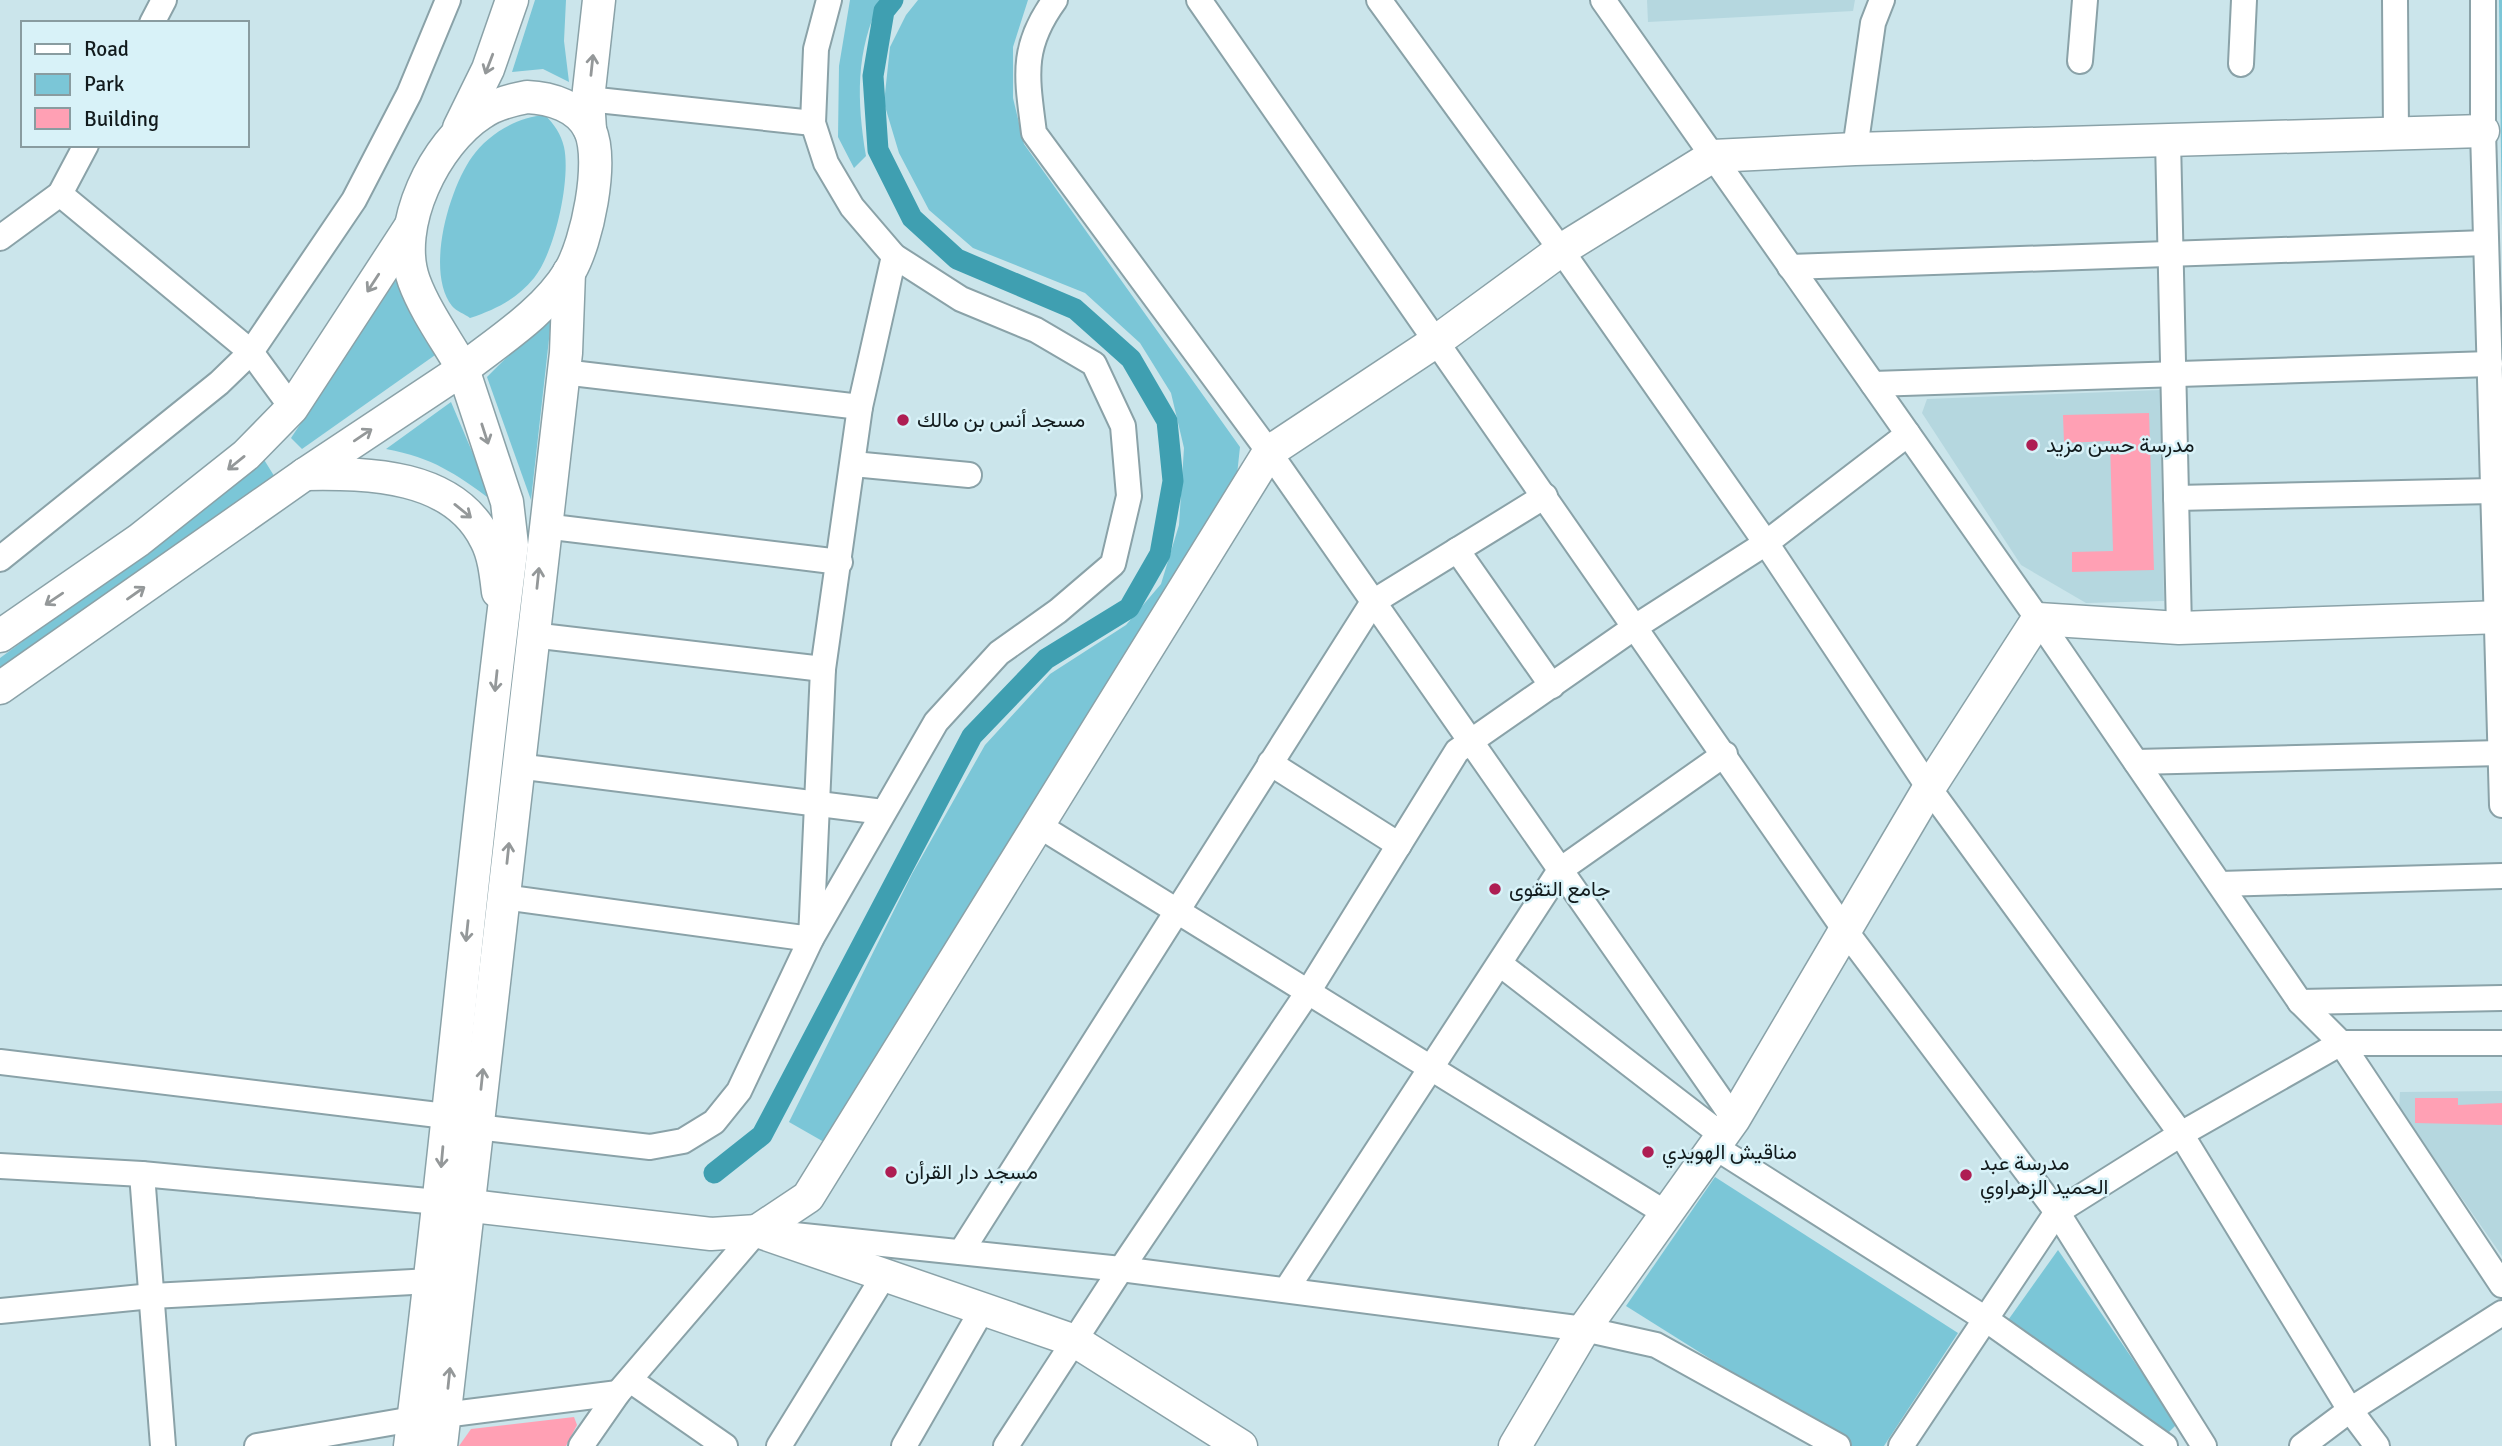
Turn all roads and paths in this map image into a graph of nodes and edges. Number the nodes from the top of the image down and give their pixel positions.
1 (164, 0) edge
2 (448, 0) edge
3 (512, 0) edge
4 (599, 0) edge
5 (829, 0) edge
6 (1055, 0) edge
7 (1199, 0) edge
8 (1379, 0) edge
9 (1603, 0) edge
10 (1882, 0) edge
11 (2085, 0) edge
12 (2244, 0) edge
13 (2395, 0) edge
14 (2483, 0) edge
15 (153, 21) edge
16 (2080, 61) dead end
17 (2241, 64) dead end
18 (589, 114) junction
19 (813, 122) junction
20 (2483, 131) junction
21 (2396, 133) junction
22 (456, 136) junction
23 (2168, 140) junction
24 (85, 147) edge
25 (1856, 149) junction
26 (1713, 156) junction
27 (60, 194) junction
28 (410, 226) junction
29 (0, 238) edge
30 (2486, 243) junction
31 (1561, 250) junction
32 (2171, 253) junction
33 (894, 256) junction
34 (1790, 267) junction
35 (569, 272) junction
36 (1437, 340) junction
37 (251, 352) junction
38 (2490, 364) junction
39 (463, 369) junction
40 (563, 372) junction
41 (2173, 373) junction
42 (1873, 384) junction
43 (860, 407) junction
44 (292, 408) junction
45 (1908, 434) junction
46 (1269, 452) junction
47 (853, 464) junction
48 (305, 474) junction
49 (969, 475) dead end
50 (2493, 491) junction
51 (1545, 496) junction
52 (2176, 498) junction
53 (544, 526) junction
54 (1766, 543) junction
55 (1457, 550) junction
56 (0, 559) edge
57 (840, 562) junction
58 (1373, 602) junction
59 (2499, 617) edge
60 (2038, 619) junction
61 (502, 626) junction
62 (1635, 627) junction
63 (2179, 628) junction
64 (532, 635) junction
65 (0, 636) edge
66 (823, 669) junction
67 (1552, 686) junction
68 (0, 688) edge
69 (1472, 743) junction
70 (2501, 753) edge
71 (1725, 754) junction
72 (2136, 761) junction
73 (1270, 763) junction
74 (517, 766) junction
75 (1929, 788) junction
76 (816, 803) junction
77 (2502, 805) edge
78 (883, 812) junction
79 (1038, 825) junction
80 (1399, 845) junction
81 (1560, 870) junction
82 (2502, 876) edge
83 (2220, 884) junction
84 (503, 897) junction
85 (1177, 909) junction
86 (1844, 929) junction
87 (811, 939) junction
88 (1500, 964) junction
89 (1308, 992) junction
90 (2502, 998) edge
91 (2300, 1002) junction
92 (2341, 1043) junction
93 (2502, 1043) edge
94 (0, 1062) edge
95 (1433, 1070) junction
96 (446, 1116) junction
97 (477, 1127) junction
98 (1724, 1134) junction
99 (2181, 1134) junction
100 (0, 1166) edge
101 (142, 1174) junction
102 (453, 1204) junction
103 (2057, 1212) junction
104 (1667, 1214) junction
105 (757, 1231) junction
106 (961, 1252) junction
107 (1121, 1269) junction
108 (885, 1273) junction
109 (431, 1281) junction
110 (2502, 1285) edge
111 (1286, 1290) junction
112 (152, 1296) junction
113 (982, 1310) junction
114 (0, 1311) edge
115 (2502, 1313) edge
116 (1984, 1318) junction
117 (1584, 1329) junction
118 (1075, 1341) junction
119 (624, 1386) junction
120 (2350, 1410) junction
121 (444, 1415) junction
122 (412, 1433) edge
123 (1524, 1443) edge
124 (163, 1446) edge
125 (257, 1446) edge
126 (441, 1446) edge
127 (581, 1446) edge
128 (725, 1446) edge
129 (779, 1446) edge
130 (904, 1446) edge
131 (1006, 1446) edge
132 (1241, 1446) edge
133 (1838, 1446) edge
134 (1901, 1446) edge
135 (2165, 1446) edge
136 (2204, 1446) edge
137 (2302, 1446) edge
138 (2377, 1446) edge

1 - 15 street
2 - 37 street
3 -> 22 main road
18 -> 4 main road
5 - 19 street
6 - 46 street
7 - 36 street
8 - 31 street
9 - 26 street
10 - 25 street
11 - 16 street
12 - 17 street
13 - 21 street
14 - 20 street
18 - 19 street
18 - 22 main road
18 - 35 main road
19 - 33 street
20 - 21 main road
20 - 30 street
21 - 23 main road
22 - 28 main road
23 - 25 main road
23 - 32 street
24 - 27 street
25 - 26 main road
26 - 31 main road
26 - 34 street
27 - 29 street
27 - 37 street
28 - 39 main road
28 -> 44 main road
30 - 32 street
30 - 38 street
31 - 36 main road
31 - 54 street
32 - 34 street
32 - 41 street
33 - 43 street
33 - 78 street
34 - 42 street
35 - 39 main road
35 - 40 main road
36 - 46 main road
36 - 51 street
37 - 44 street
37 - 56 street
38 - 41 street
38 - 50 street
48 -> 39 main road
39 -> 61 main road
40 - 43 street
40 - 53 main road
41 - 42 street
41 - 52 street
42 - 45 street
43 - 47 street
44 -> 65 main road
45 - 54 street
45 - 60 street
46 - 58 street
46 - 79 main road
47 - 49 street
47 - 57 street
48 -> 61 main road
68 -> 48 main road
50 - 52 street
50 - 59 street
51 - 55 street
51 - 62 street
52 - 63 street
53 - 57 street
64 -> 53 main road
54 - 62 street
54 - 75 street
55 - 58 street
55 - 67 street
57 - 66 street
58 - 69 street
58 - 73 street
59 - 63 main road
59 - 70 street
60 - 63 main road
60 - 72 street
60 - 75 main road
61 -> 96 main road
62 - 67 street
62 - 71 street
64 - 66 street
64 - 74 main road
66 - 76 street
67 - 69 street
69 - 80 street
69 - 81 street
70 - 72 street
70 - 77 street
71 - 81 street
71 - 86 street
72 - 83 street
73 - 80 street
73 - 85 street
74 - 76 street
84 -> 74 main road
75 - 86 main road
75 - 99 street
76 - 78 street
76 - 87 street
78 - 87 street
79 - 85 street
79 - 105 main road
80 - 89 street
81 - 88 street
81 - 98 street
82 - 83 street
83 - 91 street
84 - 87 street
97 -> 84 main road
85 - 89 street
85 - 106 street
86 - 98 main road
86 - 103 street
87 - 97 street
88 - 95 street
88 - 98 street
89 - 95 street
89 - 107 street
90 - 91 street
91 - 92 street
92 - 93 street
92 - 99 street
92 - 110 street
94 - 96 street
95 - 104 street
95 - 111 street
96 -> 102 main road
97 - 102 main road
98 - 104 main road
98 - 116 street
99 - 103 street
99 - 120 street
100 - 101 street
101 - 102 street
101 - 112 street
102 - 105 main road
102 - 109 main road
121 -> 102 main road
103 - 116 street
103 - 136 street
104 - 117 main road
105 - 106 street
105 - 108 main road
105 - 119 street
106 - 107 street
107 - 111 street
107 - 118 street
108 - 113 main road
108 - 129 street
109 - 112 street
109 - 122 main road
111 - 117 street
112 - 114 street
112 - 124 street
113 - 118 main road
113 - 130 street
115 - 120 street
116 - 134 street
116 - 135 street
117 - 123 main road
117 - 133 street
118 - 131 street
118 - 132 main road
119 - 121 street
119 - 127 street
119 - 128 street
120 - 137 street
120 - 138 street
121 - 126 main road
122 - 125 street

